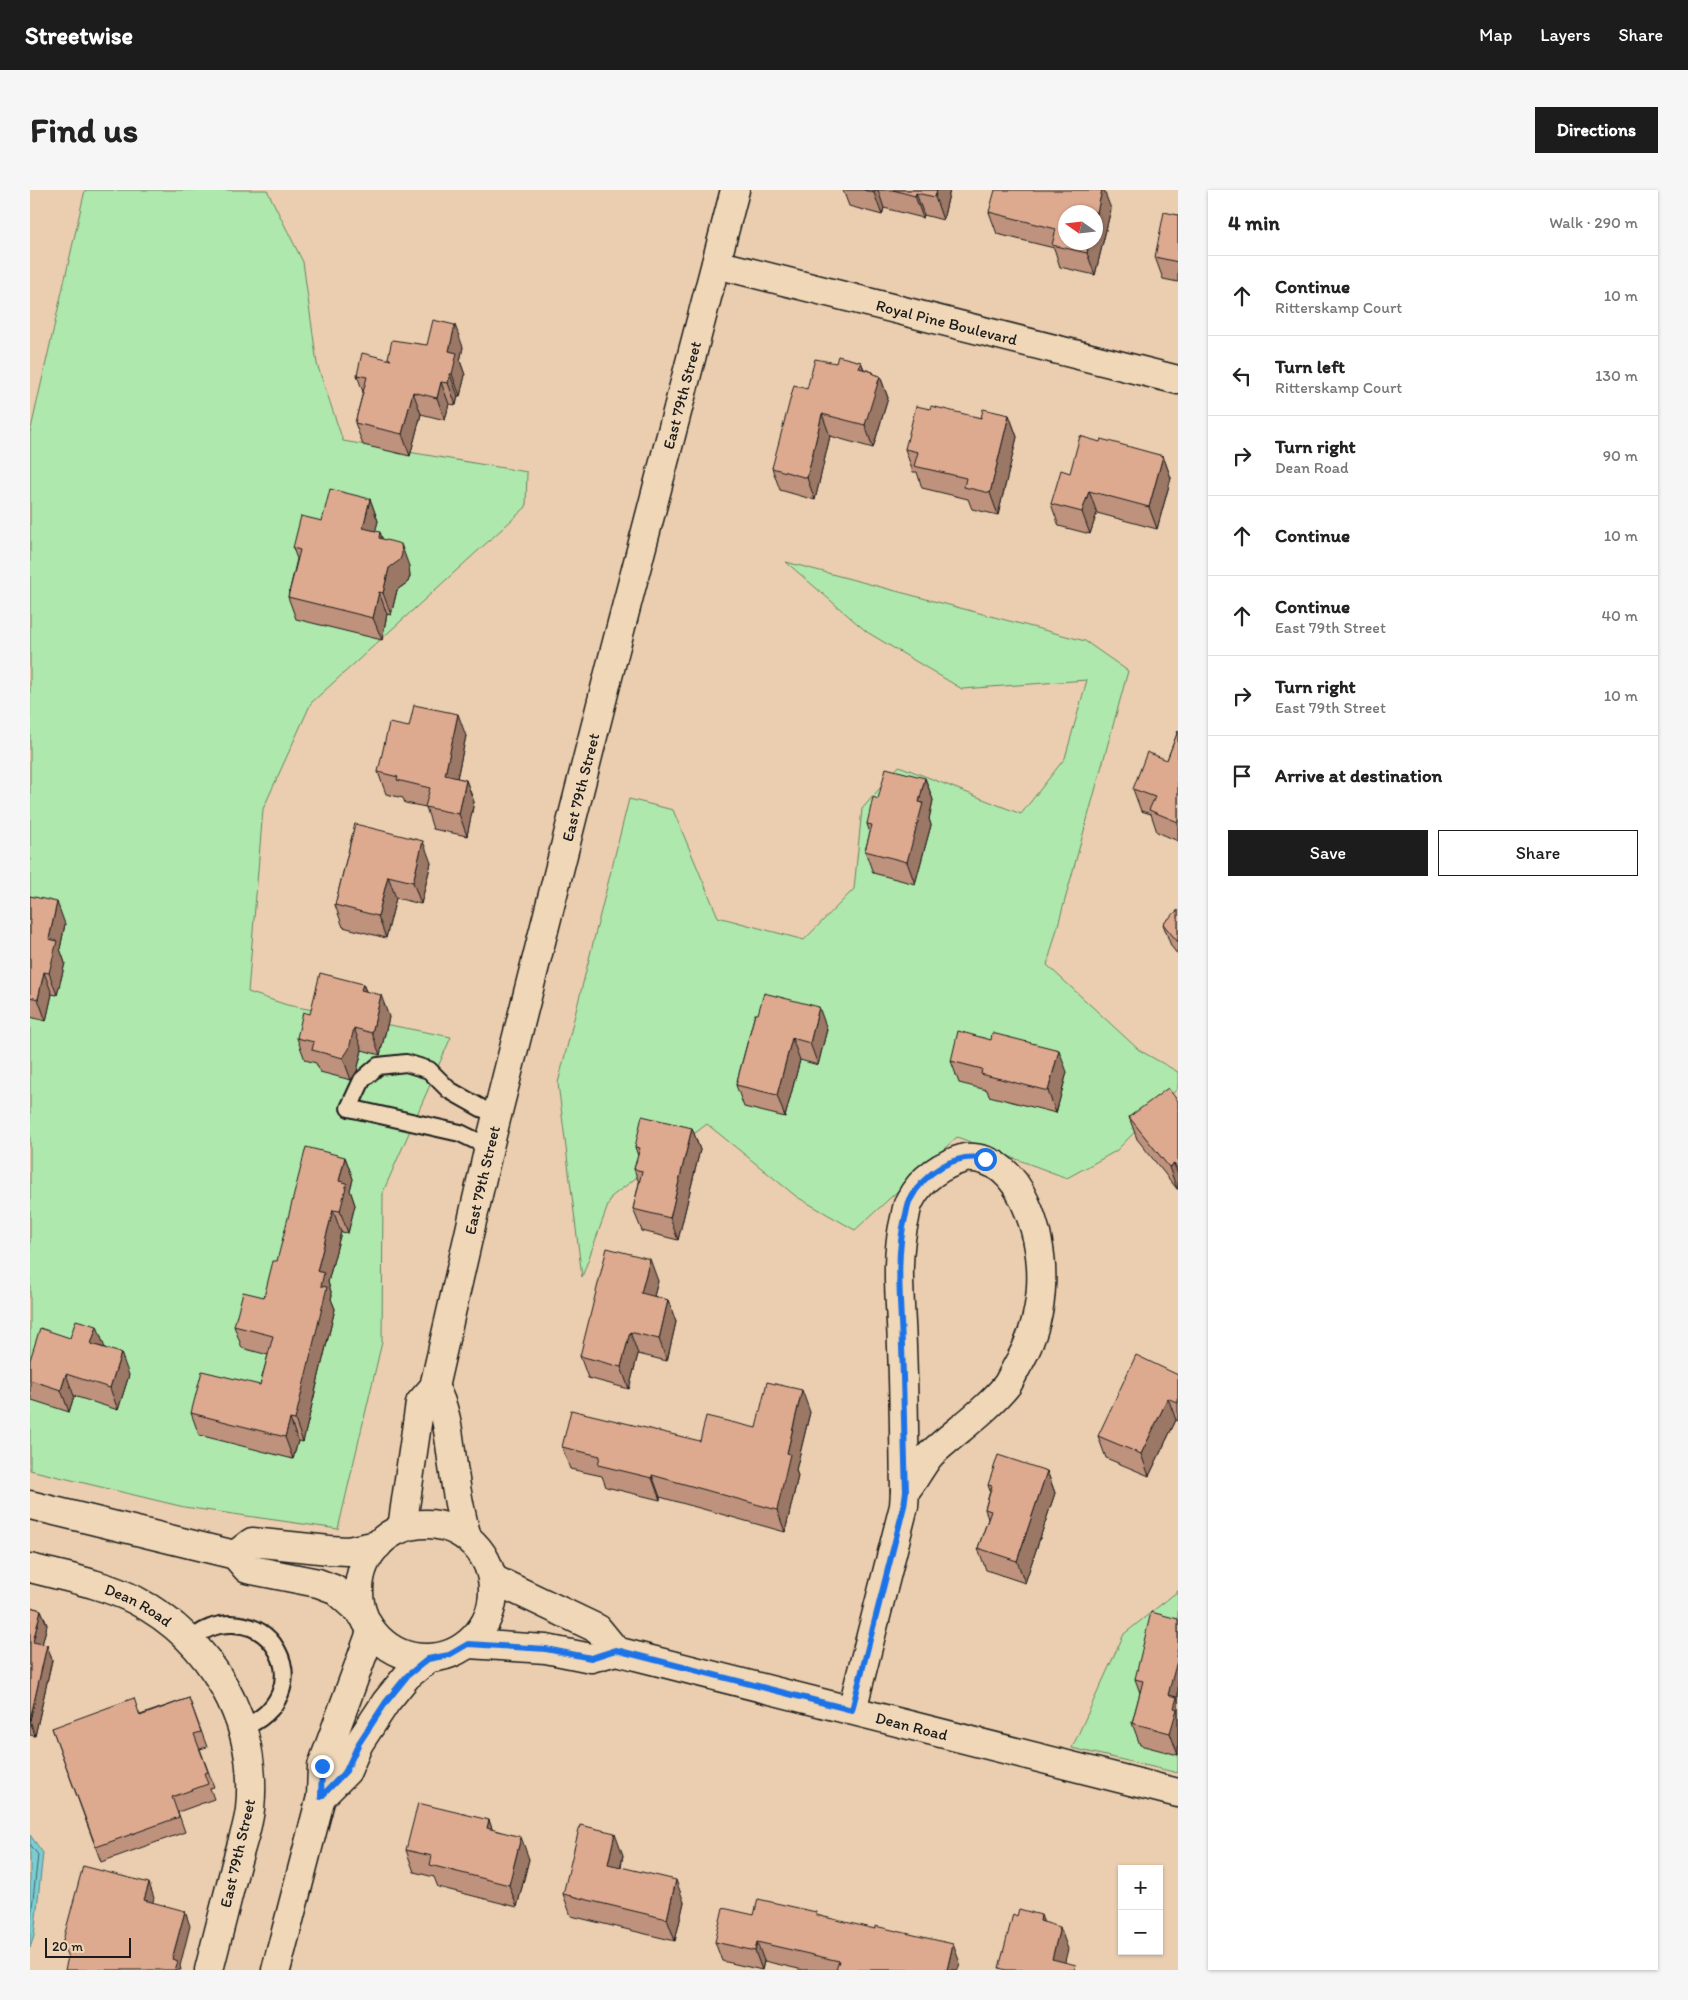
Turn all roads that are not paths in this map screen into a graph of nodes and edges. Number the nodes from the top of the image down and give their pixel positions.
1 (735, 190) edge
2 (716, 264) junction
3 (1178, 380) edge
4 (497, 1115) junction
5 (489, 1147) junction
6 (434, 1387) junction
7 (906, 1491) junction
8 (30, 1505) edge
9 (402, 1528) junction
10 (467, 1537) junction
11 (378, 1544) junction
12 (235, 1555) junction
13 (30, 1568) edge
14 (493, 1579) junction
15 (367, 1624) junction
16 (191, 1642) junction
17 (468, 1644) junction
18 (616, 1650) junction
19 (428, 1659) junction
20 (221, 1680) joint
21 (852, 1710) junction
22 (242, 1727) junction
23 (1178, 1793) edge
24 (321, 1797) junction
25 (209, 1970) edge
26 (276, 1970) edge

1 - 2 street, East 79th Street
2 - 3 street, Royal Pine Boulevard
2 - 4 street, East 79th Street
4 - 5 street, East 79th Street
4 - 5 lane
5 - 6 street, East 79th Street
6 - 9 street, East 79th Street
6 - 10 street
7 - 7 street
7 - 21 street
8 - 12 street
9 - 10 street
9 - 11 street
10 - 14 street
11 - 12 street
11 - 15 street
12 - 15 street
13 - 16 street, Dean Road
14 - 17 street
14 - 18 street
15 - 19 street
15 - 24 street
16 - 20 street, Dean Road
16 - 22 lane
17 - 18 street
17 - 19 street
18 - 21 street, Dean Road
19 - 24 street
20 - 22 street, East 79th Street
21 - 23 street, Dean Road
22 - 25 street, East 79th Street
24 - 26 street

